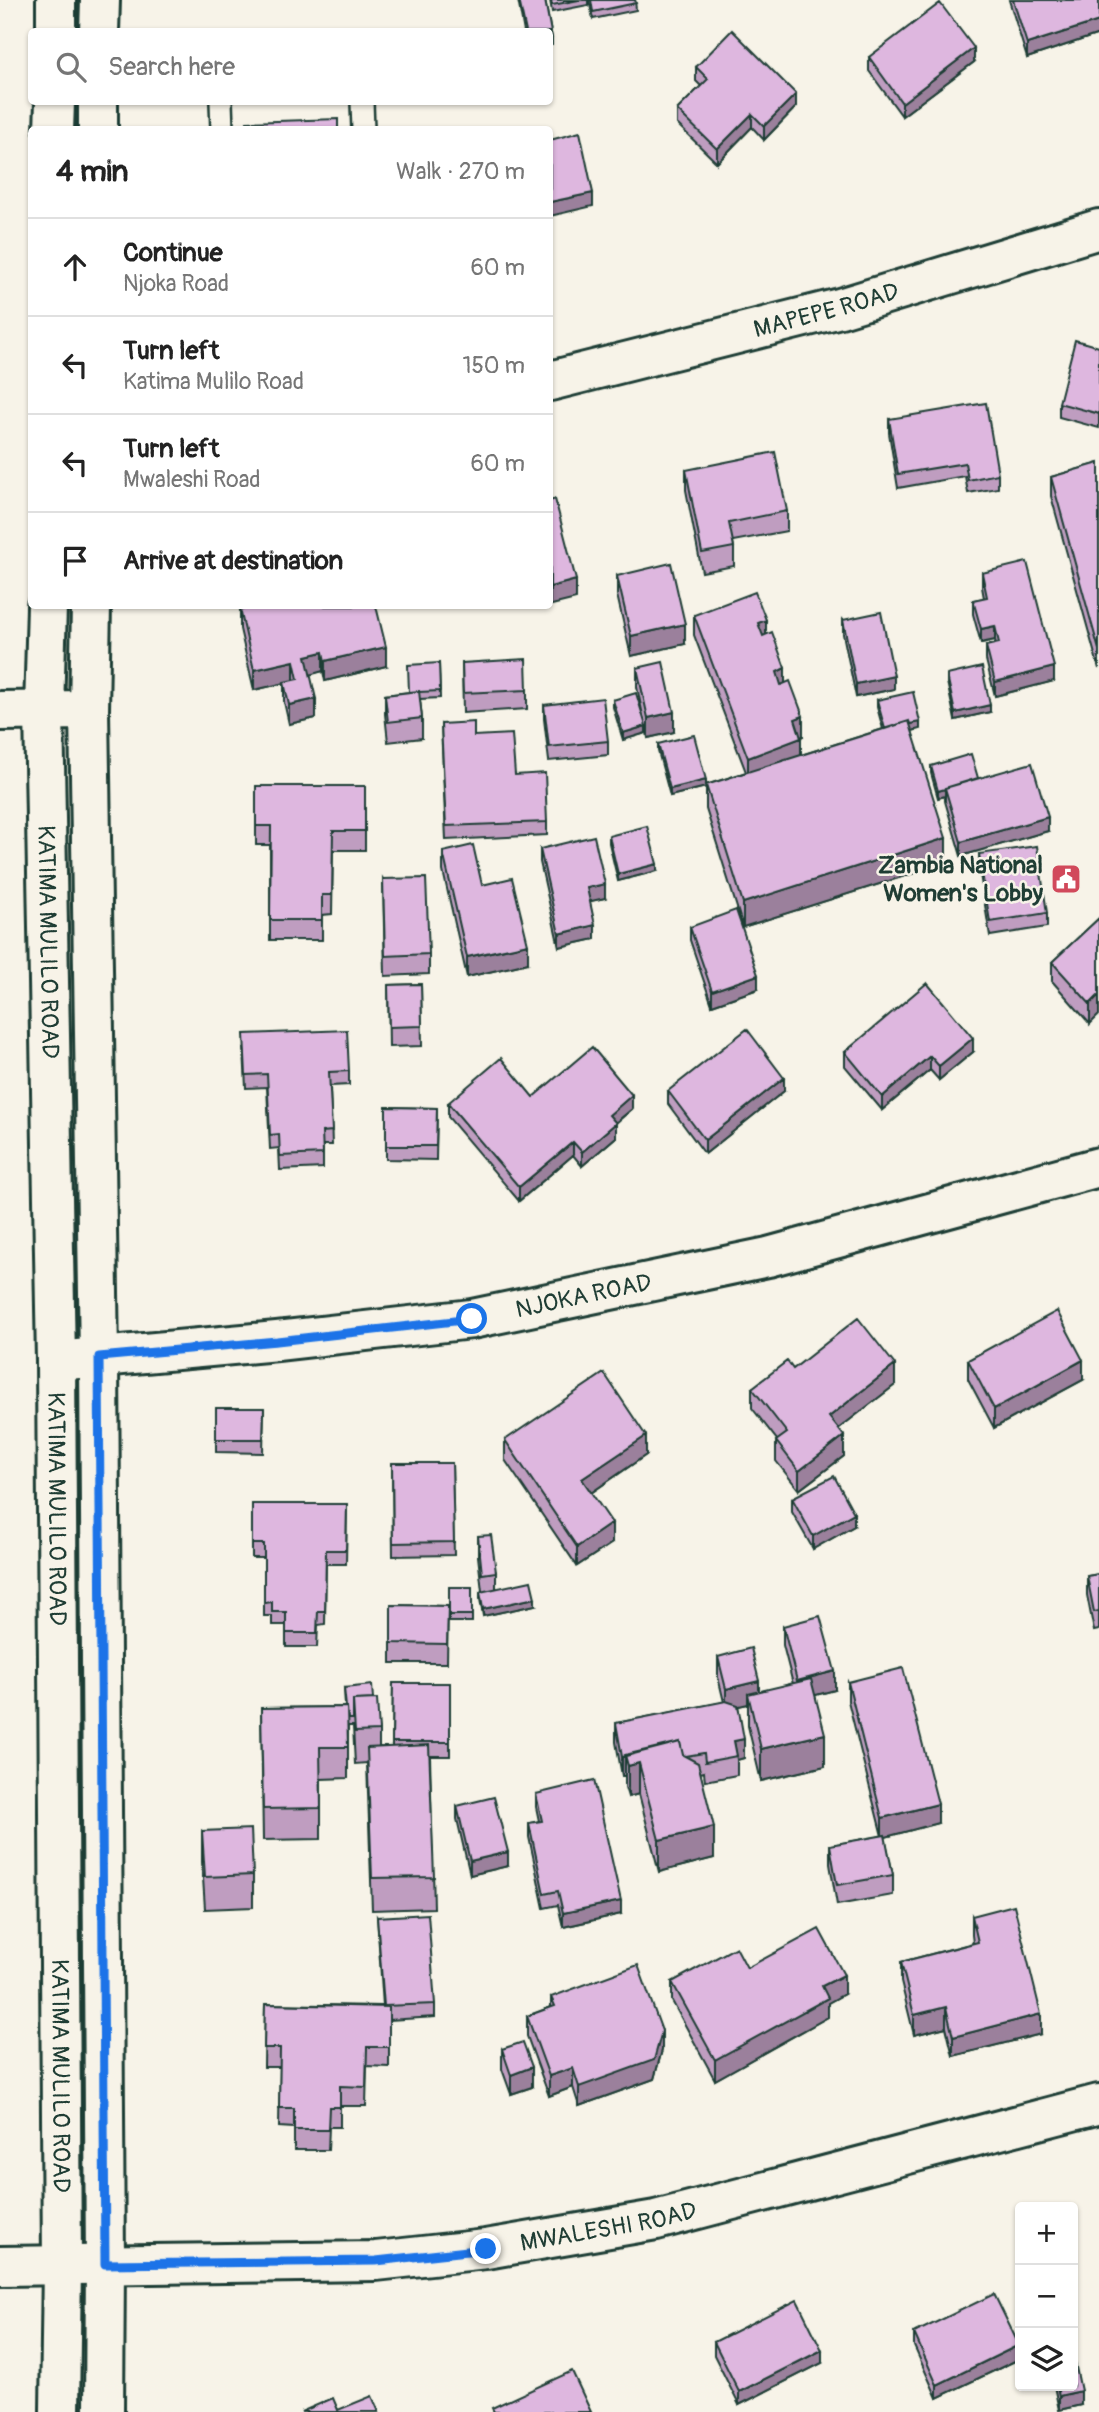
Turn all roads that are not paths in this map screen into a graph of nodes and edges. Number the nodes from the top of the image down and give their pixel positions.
1 (56, 0) edge
2 (100, 0) edge
3 (56, 28) edge
4 (99, 28) edge
5 (55, 105) edge
6 (98, 105) edge
7 (221, 105) edge
8 (362, 105) edge
9 (54, 126) edge
10 (98, 126) edge
11 (222, 126) edge
12 (363, 126) edge
13 (1099, 229) edge
14 (553, 380) edge
15 (47, 609) edge
16 (91, 609) edge
17 (0, 710) edge
18 (44, 710) junction
19 (89, 710) junction
20 (1099, 1167) edge
21 (99, 1357) junction
22 (56, 1361) junction
23 (1099, 2104) edge
24 (105, 2264) junction
25 (62, 2265) junction
26 (0, 2266) edge
27 (60, 2412) edge
28 (104, 2412) edge

1 - 3 main road
2 - 4 main road
5 - 9 main road
6 - 10 main road
7 - 11 lane
8 - 12 lane
13 - 14 main road, MAPEPE ROAD
15 - 18 main road, KATIMA MULILO ROAD
16 - 19 main road, KATIMA MULILO ROAD
17 - 18 main road
18 - 19 main road
18 - 22 main road, KATIMA MULILO ROAD
19 - 21 main road, KATIMA MULILO ROAD
20 - 21 main road, NJOKA ROAD
21 - 22 main road, NJOKA ROAD
21 - 24 main road, KATIMA MULILO ROAD
22 - 25 main road, KATIMA MULILO ROAD
23 - 24 main road, MWALESHI ROAD
24 - 25 main road, MWALESHI ROAD
24 - 28 main road, KATIMA MULILO ROAD
25 - 26 main road, MWALESHI ROAD
25 - 27 main road, KATIMA MULILO ROAD

